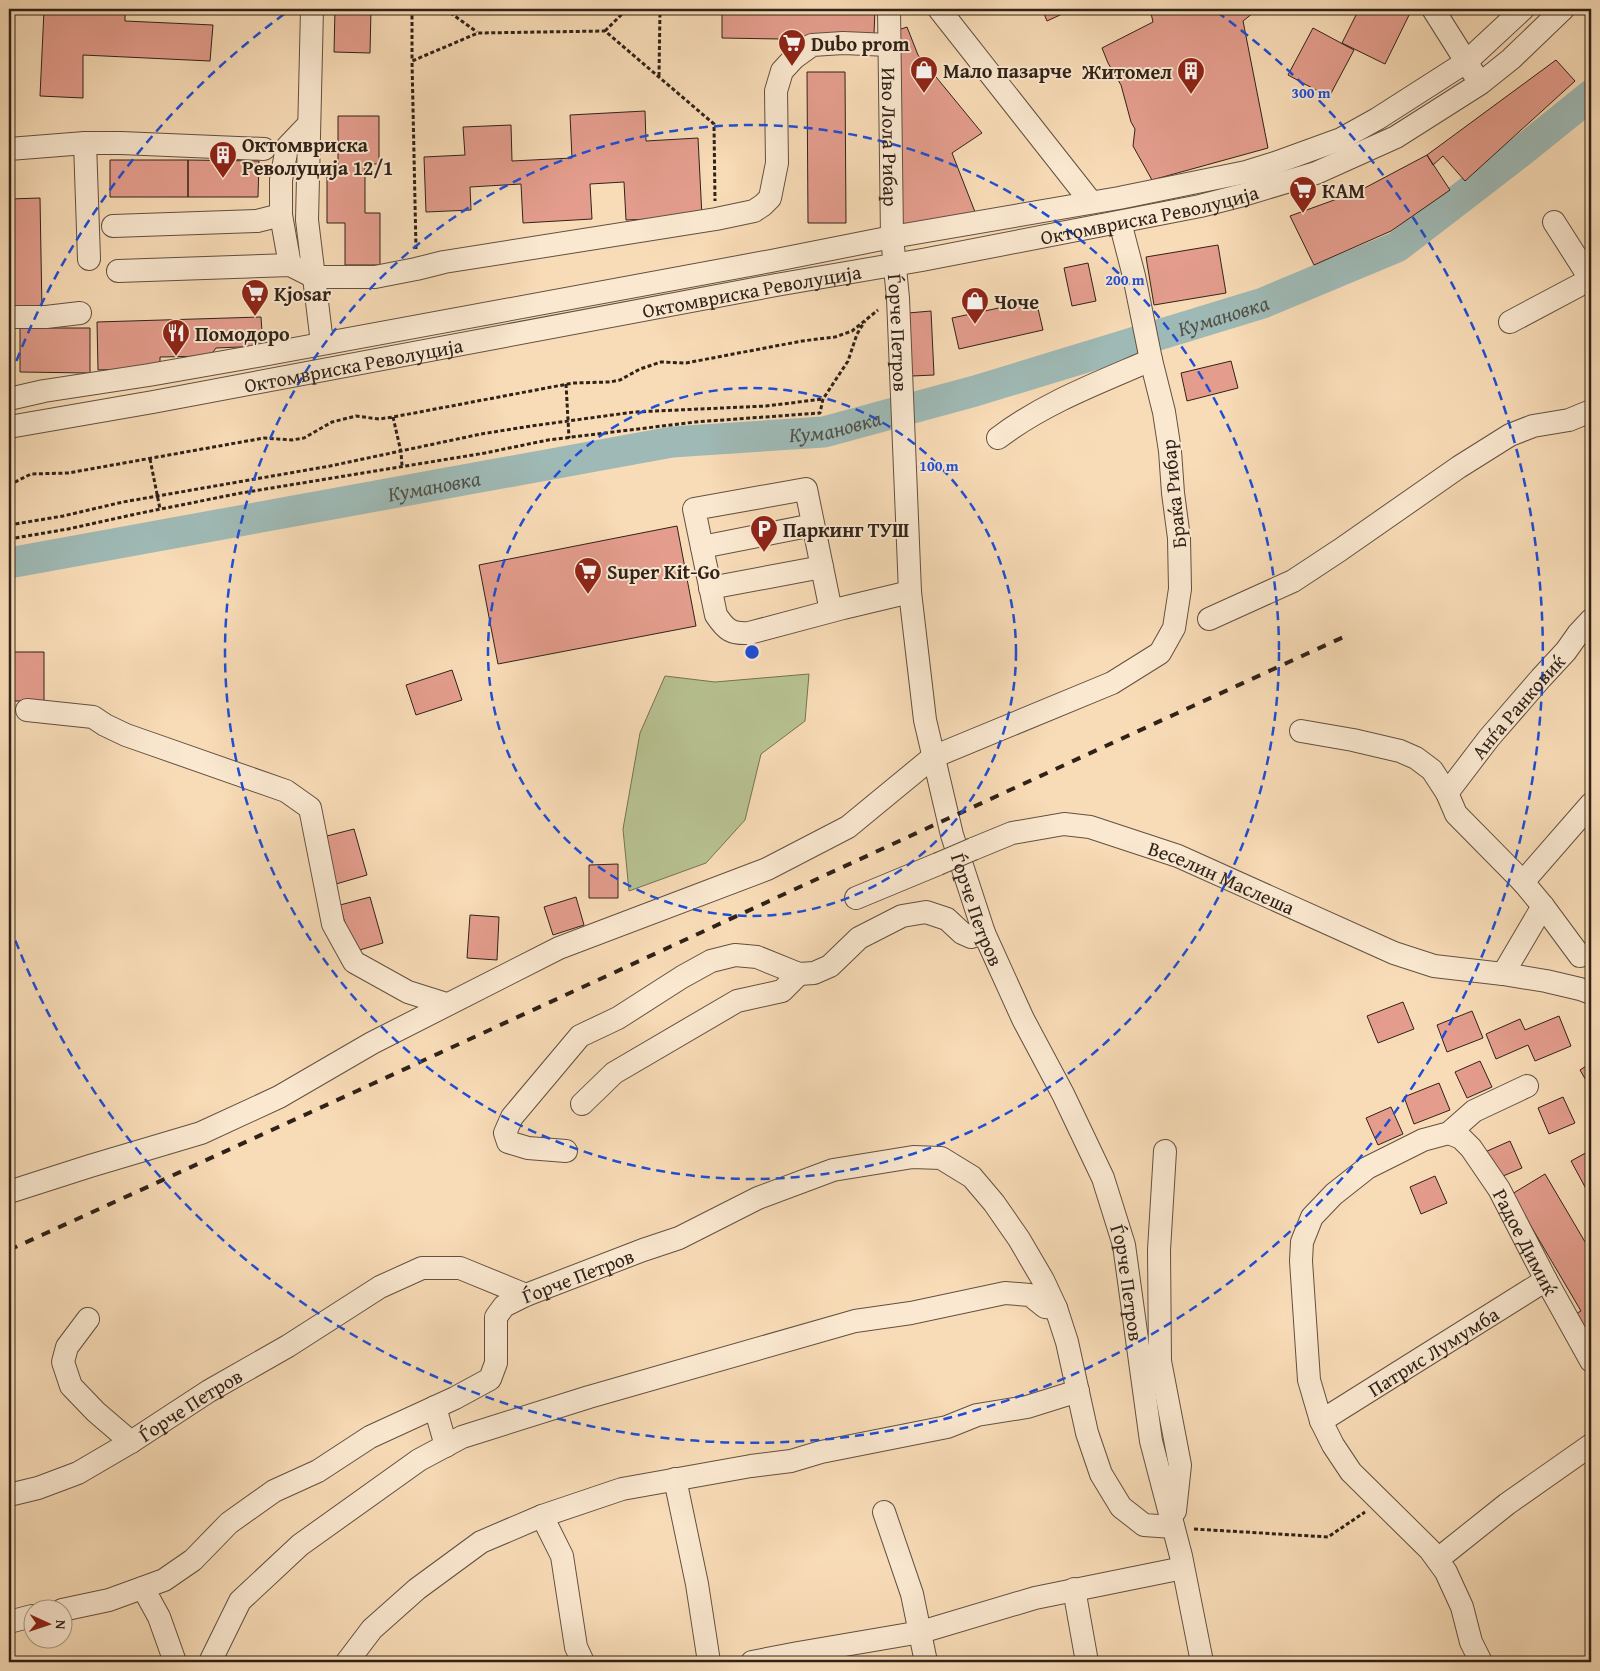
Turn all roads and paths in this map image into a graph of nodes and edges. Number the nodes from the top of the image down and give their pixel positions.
1 (312, 9) edge
2 (412, 9) edge
3 (444, 9) edge
4 (627, 9) edge
5 (660, 9) edge
6 (890, 9) edge
7 (939, 9) edge
8 (1433, 9) edge
9 (1523, 9) edge
10 (1563, 9) edge
11 (605, 31) junction
12 (478, 33) junction
13 (889, 44) junction
14 (412, 62) junction
15 (1466, 62) junction
16 (659, 77) junction
17 (1481, 83) junction
18 (309, 124) junction
19 (85, 143) junction
20 (9, 149) edge
21 (264, 149) dead end
22 (1091, 202) junction
23 (281, 215) junction
24 (716, 219) junction
25 (1120, 222) junction
26 (1554, 222) dead end
27 (113, 226) dead end
28 (892, 237) junction
29 (88, 259) dead end
30 (894, 264) junction
31 (290, 266) junction
32 (416, 270) junction
33 (118, 271) dead end
34 (314, 277) junction
35 (1591, 280) edge
36 (898, 298) junction
37 (80, 312) dead end
38 (9, 317) edge
39 (865, 321) junction
40 (1510, 322) dead end
41 (322, 343) junction
42 (1151, 360) junction
43 (566, 384) junction
44 (9, 399) edge
45 (823, 399) junction
46 (1591, 411) edge
47 (393, 417) junction
48 (569, 420) junction
49 (9, 427) edge
50 (570, 438) junction
51 (998, 438) dead end
52 (401, 452) junction
53 (150, 459) junction
54 (402, 466) junction
55 (9, 485) edge
56 (158, 496) junction
57 (160, 509) junction
58 (9, 525) edge
59 (813, 525) junction
60 (9, 539) edge
61 (702, 548) junction
62 (822, 567) junction
63 (710, 588) junction
64 (910, 592) junction
65 (831, 611) junction
66 (1209, 619) dead end
67 (1591, 620) edge
68 (1591, 640) edge
69 (1566, 652) junction
70 (27, 710) dead end
71 (1301, 731) dead end
72 (933, 757) junction
73 (1447, 792) junction
74 (1591, 804) edge
75 (1523, 882) junction
76 (856, 898) dead end
77 (1543, 906) junction
78 (984, 933) junction
79 (1580, 956) dead end
80 (799, 974) junction
81 (1503, 974) junction
82 (1591, 994) edge
83 (446, 1004) junction
84 (1527, 1086) dead end
85 (582, 1104) dead end
86 (1449, 1133) junction
87 (566, 1151) dead end
88 (1165, 1151) dead end
89 (9, 1192) edge
90 (1546, 1280) junction
91 (526, 1295) junction
92 (1056, 1308) junction
93 (88, 1319) dead end
94 (1591, 1361) edge
95 (1078, 1391) junction
96 (435, 1407) junction
97 (1321, 1421) junction
98 (131, 1442) junction
99 (1591, 1445) edge
100 (446, 1446) junction
101 (675, 1479) junction
102 (9, 1495) edge
103 (1380, 1501) junction
104 (884, 1512) dead end
105 (542, 1516) junction
106 (1173, 1527) junction
107 (1438, 1559) junction
108 (1183, 1568) junction
109 (143, 1588) junction
110 (1074, 1589) junction
111 (72, 1608) edge
112 (22, 1619) edge
113 (9, 1622) edge
114 (921, 1632) junction
115 (1468, 1652) edge
116 (175, 1662) edge
117 (210, 1662) edge
118 (347, 1662) edge
119 (582, 1662) edge
120 (709, 1662) edge
121 (752, 1662) edge
122 (926, 1662) edge
123 (1087, 1662) edge
124 (1202, 1662) edge
125 (1481, 1662) edge

1 - 18 street, Октомвриска Револуција
2 - 14 path
3 - 12 path
4 - 11 path
5 - 16 path
6 - 13 street, Иво Лола Рибар
7 - 22 street
8 - 15 street
9 - 15 street, Октомвриска Револуција
10 - 17 street, Октомвриска Револуција
11 - 12 path
11 - 16 path
12 - 14 path
13 - 24 street
13 - 28 street, Иво Лола Рибар
14 - 32 path
15 - 17 street
15 - 22 street, Октомвриска Револуција
16 - 24 path
17 - 25 street, Октомвриска Револуција
18 - 23 street
18 - 34 street, Октомвриска Револуција
19 - 20 street
19 - 21 street
19 - 29 street
22 - 28 street, Октомвриска Револуција
23 - 27 street
23 - 31 street
24 - 32 street
25 - 30 street, Октомвриска Револуција
25 - 42 street, Браќа Рибар
26 - 35 street
28 - 30 street, Иво Лола Рибар
28 - 41 street, Октомвриска Револуција
30 - 36 street, Ѓорче Петров
30 - 49 street, Октомвриска Револуција
31 - 33 street
31 - 34 street
32 - 34 street
34 - 41 street, Октомвриска Револуција
35 - 40 street
36 - 39 path
36 - 64 street, Ѓорче Петров
37 - 38 street
39 - 43 path
39 - 45 path
41 - 44 street, Октомвриска Револуција
42 - 51 street
42 - 72 street, Браќа Рибар
43 - 47 path
43 - 48 path
45 - 48 path
45 - 50 path
46 - 66 street
47 - 52 path
47 - 53 path
48 - 50 path
48 - 52 path
50 - 54 path
52 - 54 path
52 - 56 path
53 - 55 path
53 - 56 path
54 - 57 path
56 - 57 path
56 - 58 path
57 - 60 path
59 - 61 street
59 - 61 street
59 - 62 street
61 - 63 street
62 - 63 street
62 - 65 street
63 - 65 street
64 - 65 street
64 - 72 street, Ѓорче Петров
67 - 69 street, Анѓа Ранковиќ
68 - 69 street
69 - 73 street, Анѓа Ранковиќ
70 - 83 street
71 - 73 street
72 - 78 street, Ѓорче Петров
72 - 83 street
73 - 75 street
74 - 75 street
75 - 77 street
76 - 81 street, Веселин Маслеша, bridge
77 - 79 street
77 - 81 street
78 - 80 street
78 - 106 street, Ѓорче Петров
80 - 85 street
80 - 87 street
81 - 82 street, Веселин Маслеша
83 - 89 street
84 - 86 street
86 - 90 street, Радое Димиќ
86 - 97 street
88 - 106 street
90 - 94 street, Радое Димиќ
90 - 97 street, Патрис Лумумба
91 - 92 street, Ѓорче Петров
91 - 96 street
91 - 98 street, Ѓорче Петров
92 - 95 street, Ѓорче Петров
92 - 100 street
93 - 98 street
95 - 101 street
95 - 106 street, Ѓорче Петров
96 - 100 street
96 - 109 street
97 - 103 street
98 - 102 street, Ѓорче Петров
99 - 107 street
100 - 117 street
101 - 105 street
101 - 120 street
103 - 106 path
103 - 107 street
104 - 114 street
105 - 118 street
105 - 119 street
106 - 108 street, Ѓорче Петров
107 - 115 street
108 - 110 street
108 - 124 street, Ѓорче Петров
109 - 111 street
109 - 116 street
110 - 114 street
110 - 123 street
112 - 113 street
114 - 121 street
114 - 122 street
115 - 125 street

